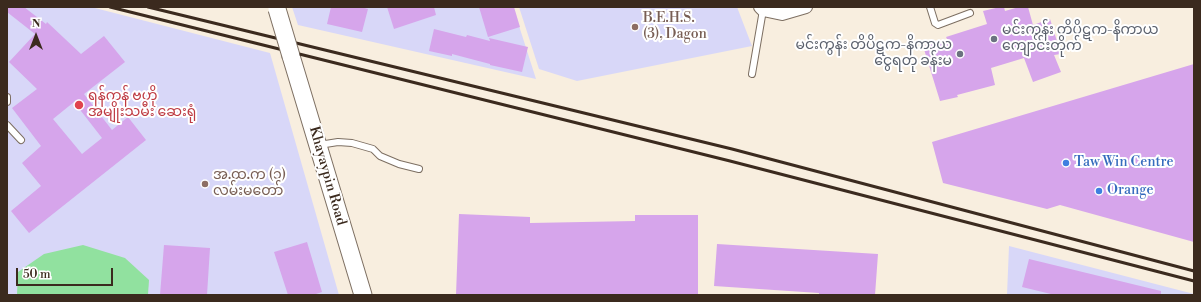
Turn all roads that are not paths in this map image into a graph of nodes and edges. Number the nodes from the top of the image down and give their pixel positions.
1 (806, 7) edge
2 (930, 7) edge
3 (277, 8) edge
4 (762, 8) edge
5 (970, 13) dead end
6 (752, 74) dead end
7 (7, 97) edge
8 (7, 102) edge
9 (7, 124) edge
10 (21, 140) dead end
11 (318, 145) junction
12 (420, 169) dead end
13 (362, 295) edge

1 - 4 street
2 - 5 lane
3 - 11 street, Khayaypin Road, bridge
4 - 6 lane
7 - 8 lane
9 - 10 lane
11 - 12 lane
11 - 13 street, Khayaypin Road

